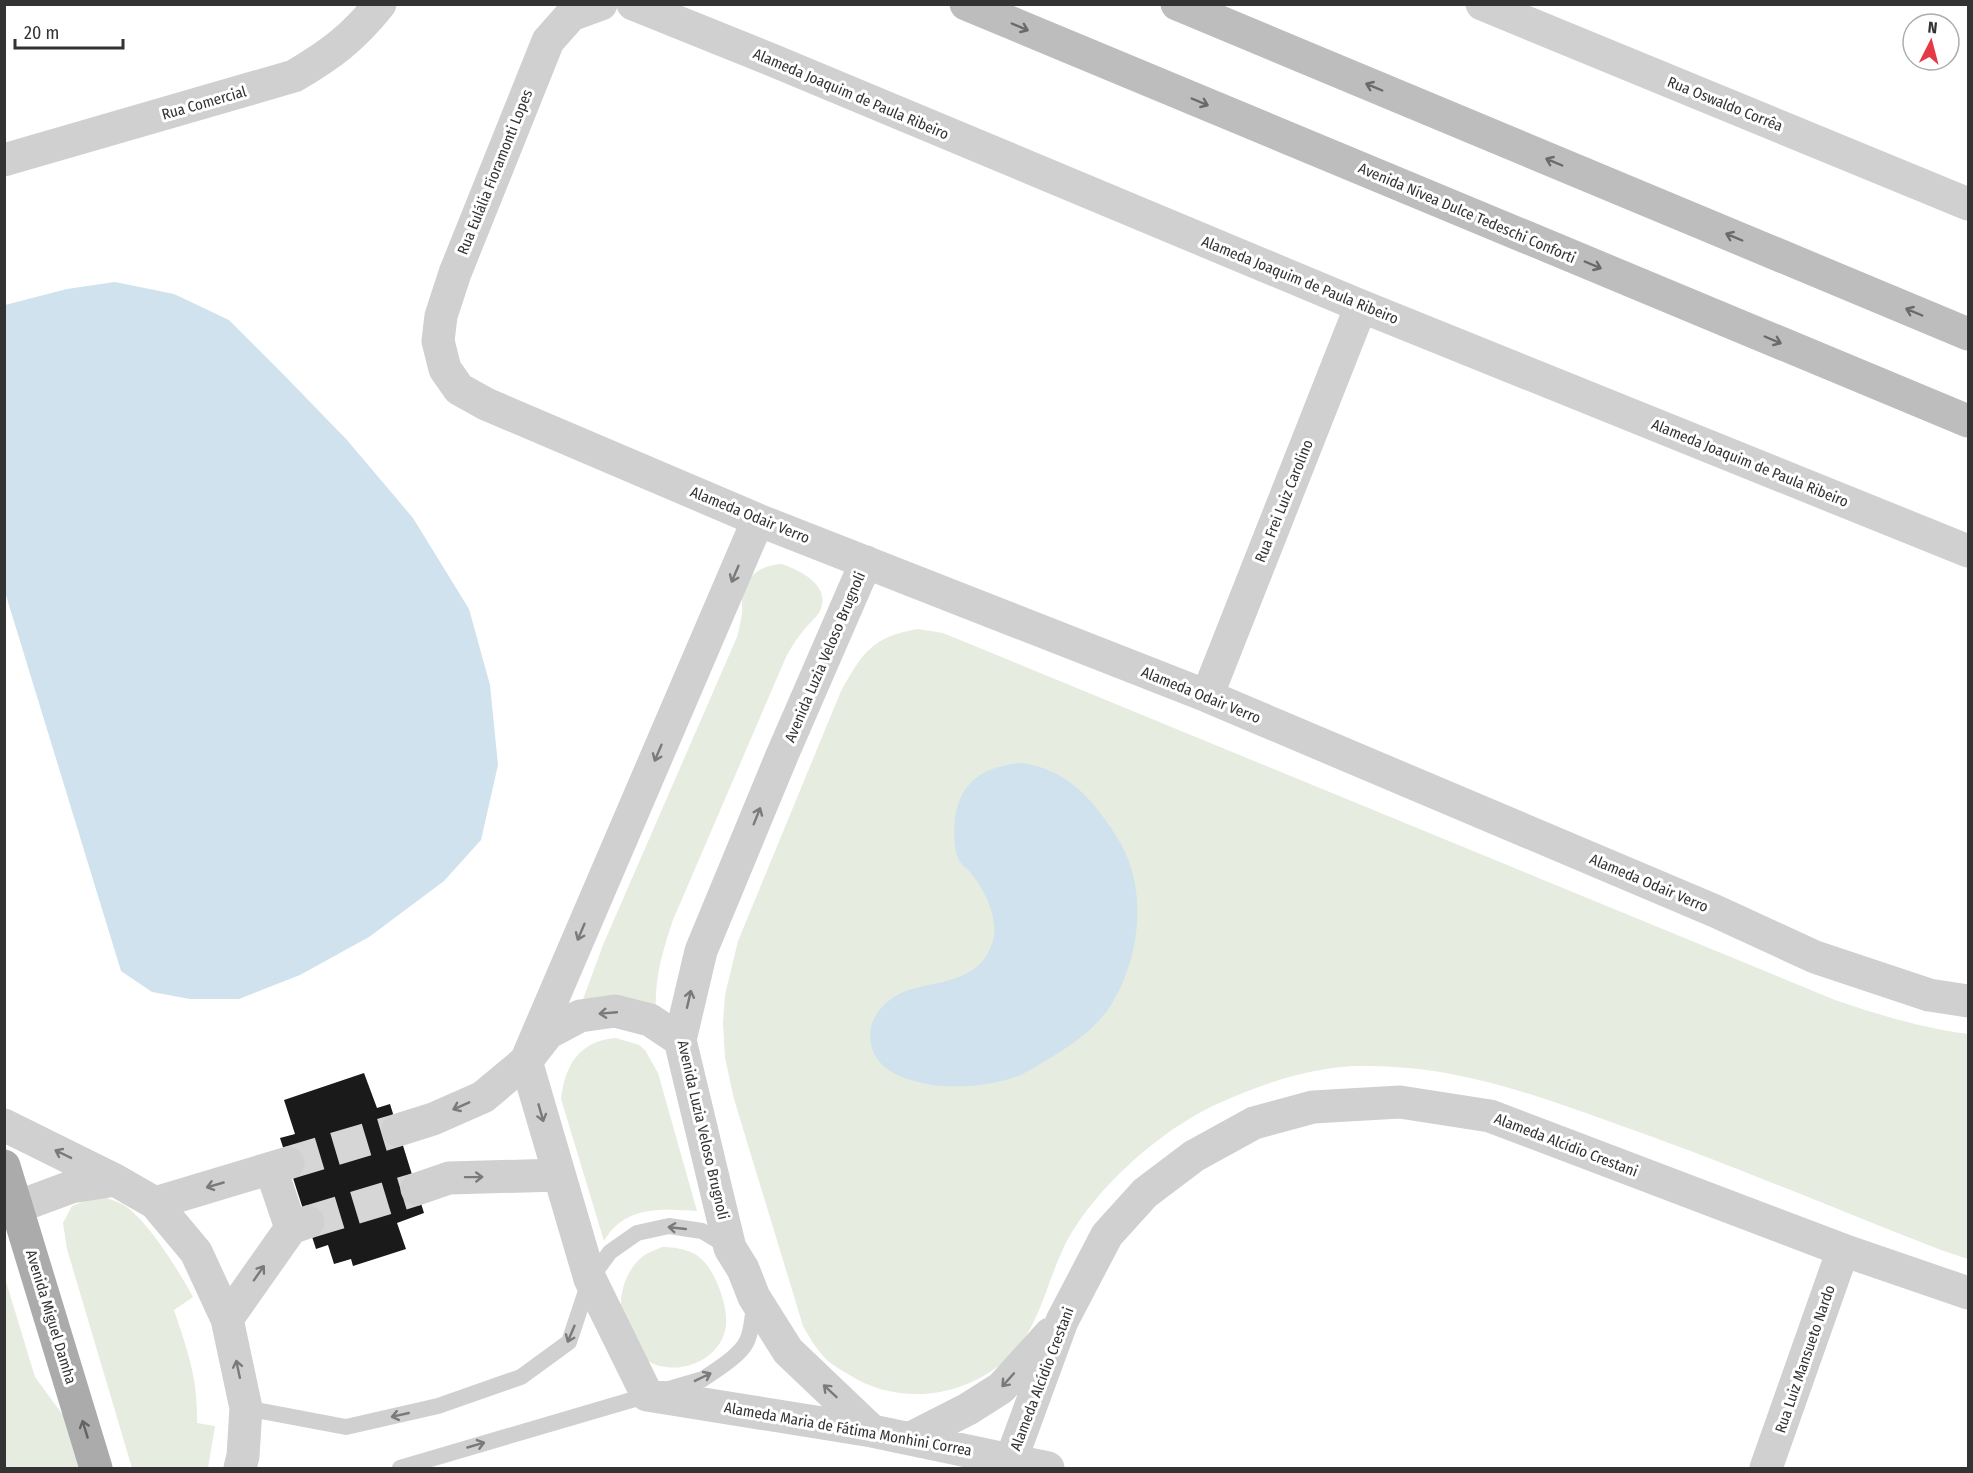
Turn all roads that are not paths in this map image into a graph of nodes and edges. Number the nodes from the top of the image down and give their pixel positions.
1 (380, 4) edge
2 (602, 4) edge
3 (633, 4) edge
4 (966, 4) edge
5 (1177, 4) edge
6 (1482, 4) edge
7 (4, 160) edge
8 (1968, 204) edge
9 (1361, 306) junction
10 (1968, 334) edge
11 (445, 369) joint
12 (1968, 421) edge
13 (758, 520) junction
14 (1968, 551) edge
15 (866, 562) junction
16 (1207, 696) junction
17 (1968, 1001) edge
18 (680, 1040) junction
19 (526, 1061) junction
20 (4, 1125) edge
21 (398, 1130) tunnel mouth
22 (4, 1166) edge
23 (559, 1175) junction
24 (115, 1180) junction
25 (417, 1189) tunnel mouth
26 (155, 1203) junction
27 (11, 1206) edge
28 (730, 1248) junction
29 (1844, 1250) junction
30 (591, 1279) junction
31 (1968, 1293) edge
32 (754, 1297) junction
33 (227, 1319) junction
34 (1062, 1321) junction
35 (647, 1395) junction
36 (246, 1408) junction
37 (872, 1431) junction
38 (911, 1438) junction
39 (1011, 1460) junction
40 (96, 1468) edge
41 (240, 1468) edge
42 (400, 1468) edge
43 (1048, 1468) edge
44 (1766, 1468) edge

1 - 7 street, Rua Comercial
2 - 11 street, Rua Eulália Fioramonti Lopes
3 - 9 street, Alameda Joaquim de Paula Ribeiro
4 -> 12 main road, Avenida Nívea Dulce Tedeschi Conforti
10 -> 5 main road
6 - 8 street, Rua Oswaldo Corrêa
9 - 14 street, Alameda Joaquim de Paula Ribeiro
9 - 16 street, Rua Frei Luiz Carolino
11 - 13 street, Alameda Odair Verro
13 - 15 street, Alameda Odair Verro
13 -> 19 street
15 - 16 street, Alameda Odair Verro
18 -> 15 street, Avenida Luzia Veloso Brugnoli
16 - 17 street, Alameda Odair Verro
18 -> 19 street
18 - 28 street, Avenida Luzia Veloso Brugnoli
19 -> 21 street
19 -> 23 street
24 -> 20 street
22 - 27 main road, Avenida Miguel Damha
25 -> 23 street
23 - 30 street
24 - 26 street
24 - 27 street
26 - 33 street
33 -> 26 street
40 -> 27 main road, Avenida Miguel Damha
28 -> 30 lane
28 - 32 street, Avenida Luzia Veloso Brugnoli
29 - 31 street, Alameda Alcídio Crestani
29 - 34 street, Alameda Alcídio Crestani
29 - 44 street, Rua Luiz Mansueto Nardo
30 - 35 street
30 -> 36 lane
35 -> 32 lane
37 -> 32 street, Avenida Luzia Veloso Brugnoli
36 -> 33 street
34 -> 38 street
34 - 39 street, Alameda Alcídio Crestani
35 - 37 street, Alameda Maria de Fátima Monhini Correa
42 -> 35 lane
36 - 41 street
37 - 38 street, Alameda Maria de Fátima Monhini Correa
38 - 39 street, Alameda Maria de Fátima Monhini Correa
39 - 43 street, Alameda Maria de Fátima Monhini Correa

